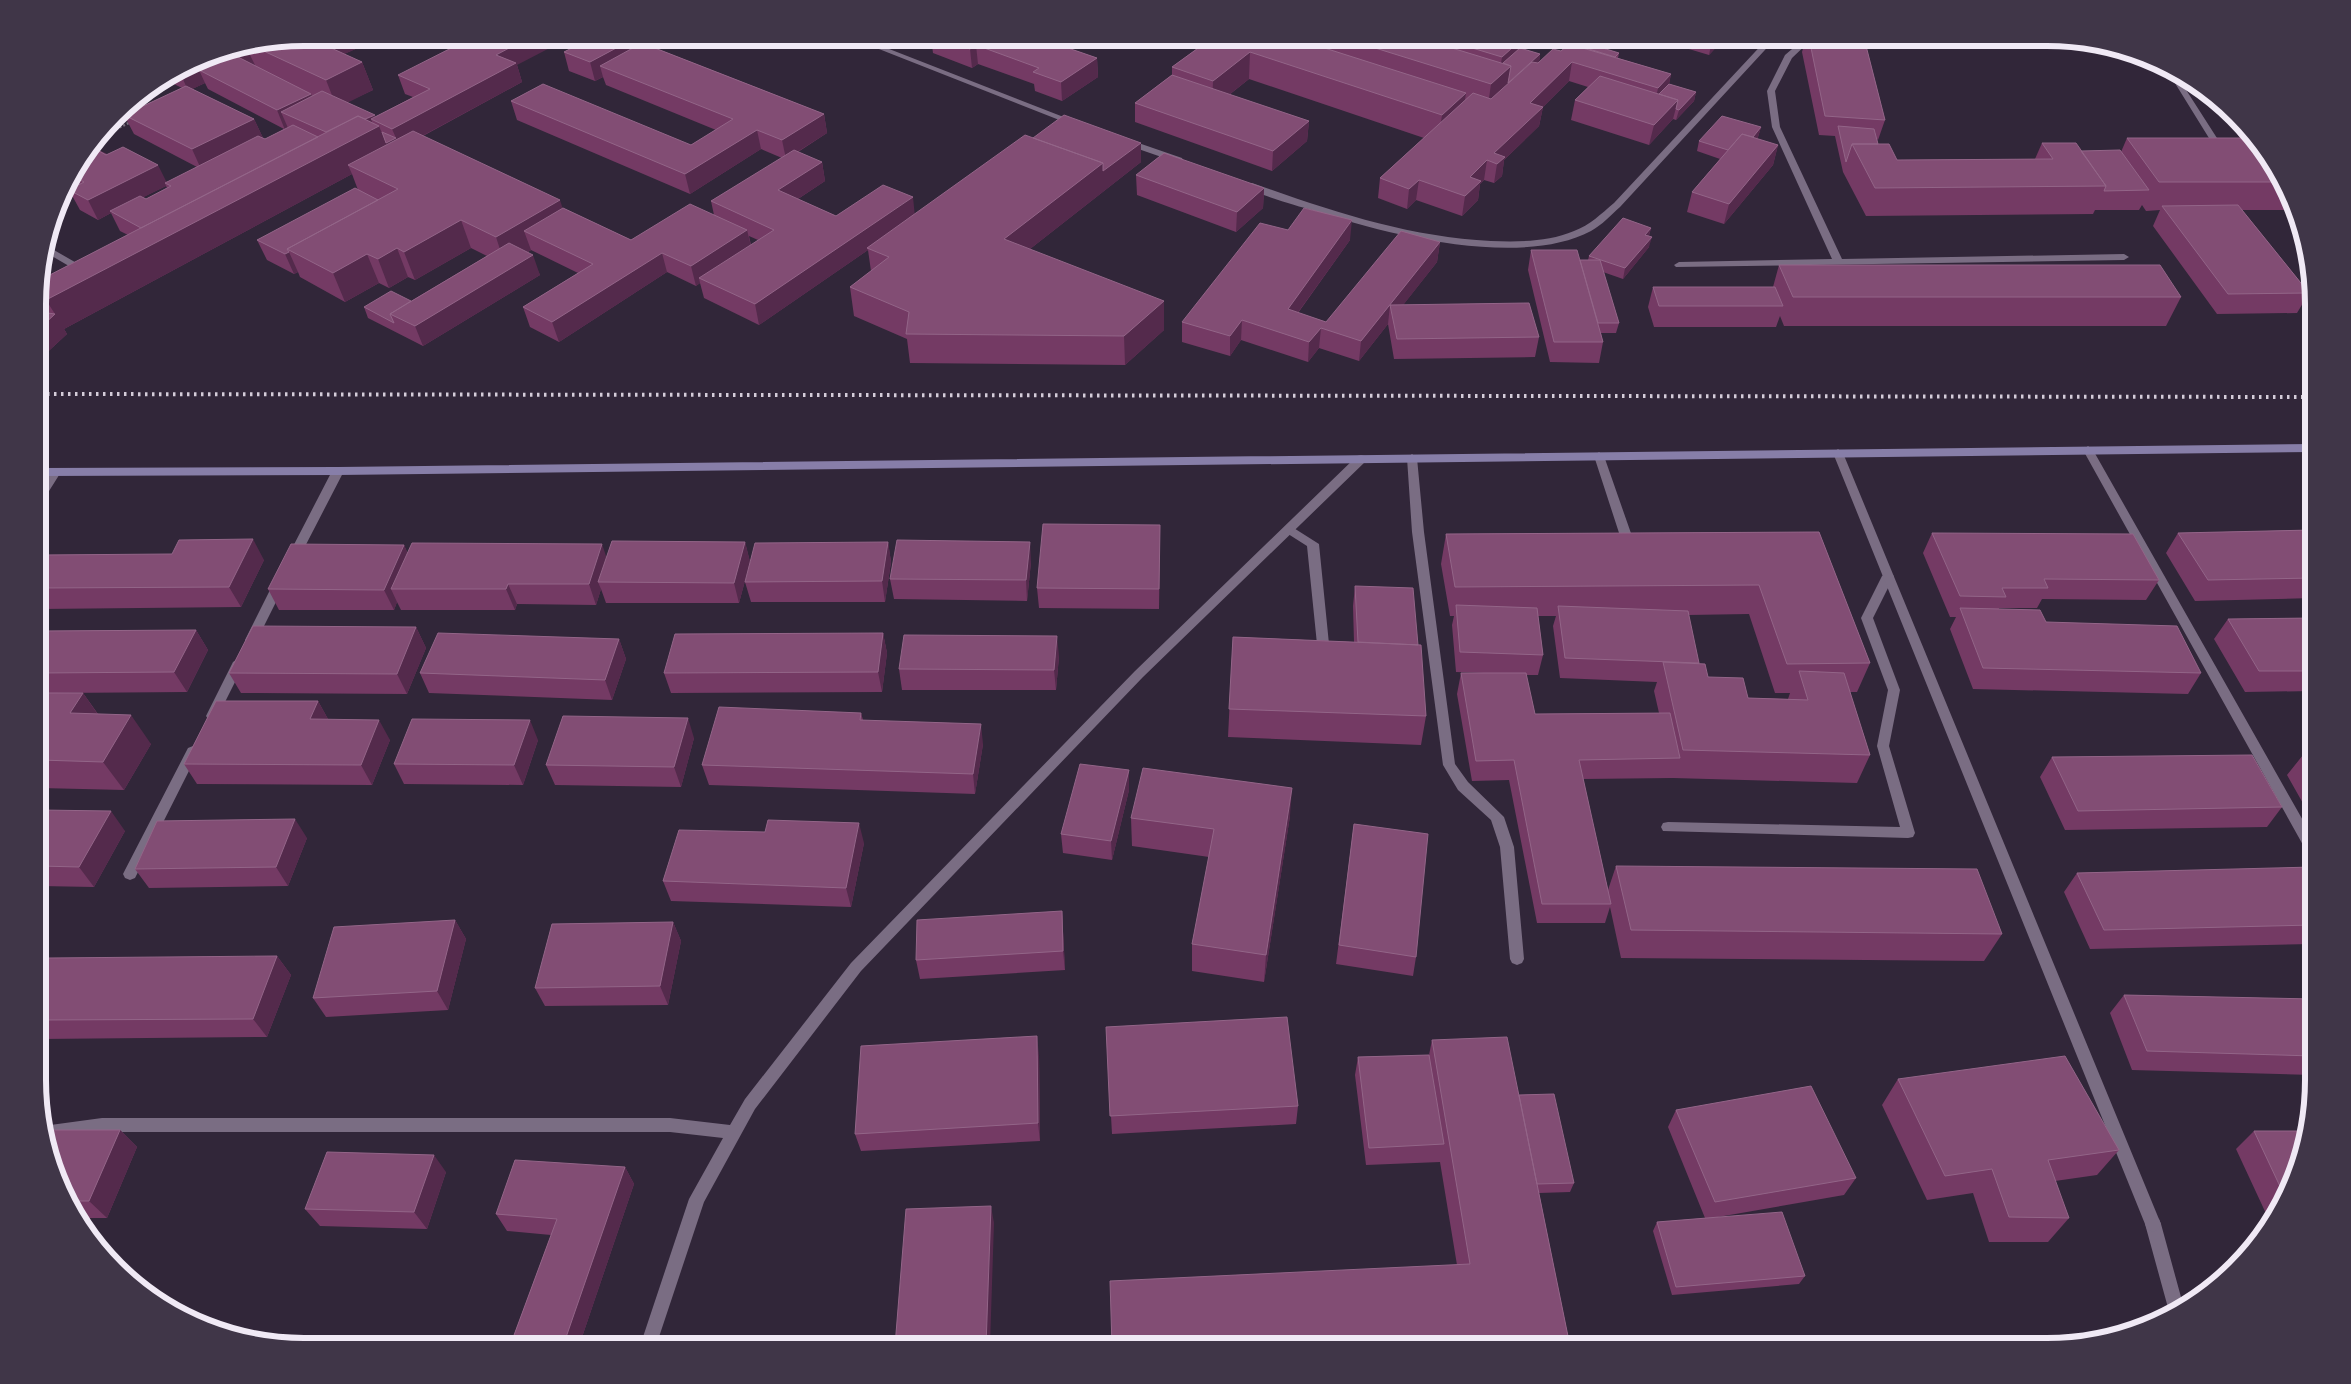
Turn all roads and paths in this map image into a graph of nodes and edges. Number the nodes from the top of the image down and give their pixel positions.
1 (876, 46) edge
2 (1765, 46) edge
3 (1800, 46) edge
4 (2177, 81) edge
5 (132, 122) edge
6 (1083, 126) edge
7 (114, 130) edge
8 (1111, 136) edge
9 (2220, 148) edge
10 (1186, 163) edge
11 (1242, 183) edge
12 (51, 252) edge
13 (2124, 257) dead end
14 (1838, 261) junction
15 (1679, 265) dead end
16 (77, 267) edge
17 (2305, 448) edge
18 (2088, 450) junction
19 (1838, 453) junction
20 (1599, 456) junction
21 (1412, 458) junction
22 (1361, 459) junction
23 (338, 471) junction
24 (46, 472) edge
25 (56, 472) junction
26 (46, 487) edge
27 (1289, 529) junction
28 (1627, 539) edge
29 (1888, 576) junction
30 (1324, 654) edge
31 (207, 725) edge
32 (198, 742) edge
33 (1668, 828) dead end
34 (2305, 836) edge
35 (130, 874) dead end
36 (1517, 959) dead end
37 (51, 1132) edge
38 (734, 1132) junction
39 (2175, 1304) edge
40 (651, 1338) edge

1 - 6 street
2 - 11 street
3 - 14 street
4 - 9 street
5 - 7 path
8 - 10 street
12 - 16 street
13 - 14 street
14 - 15 street
17 - 18 main road
18 - 19 main road
18 - 34 street
19 - 20 main road
19 - 29 street
20 - 21 main road
20 - 28 street
21 - 22 main road
21 - 36 street
22 - 23 main road
22 - 27 street
23 - 25 main road
23 - 31 street
24 - 25 main road
25 - 26 street
27 - 30 street
27 - 38 street
29 - 33 street
29 - 39 street
32 - 35 street
37 - 38 street
38 - 40 street

